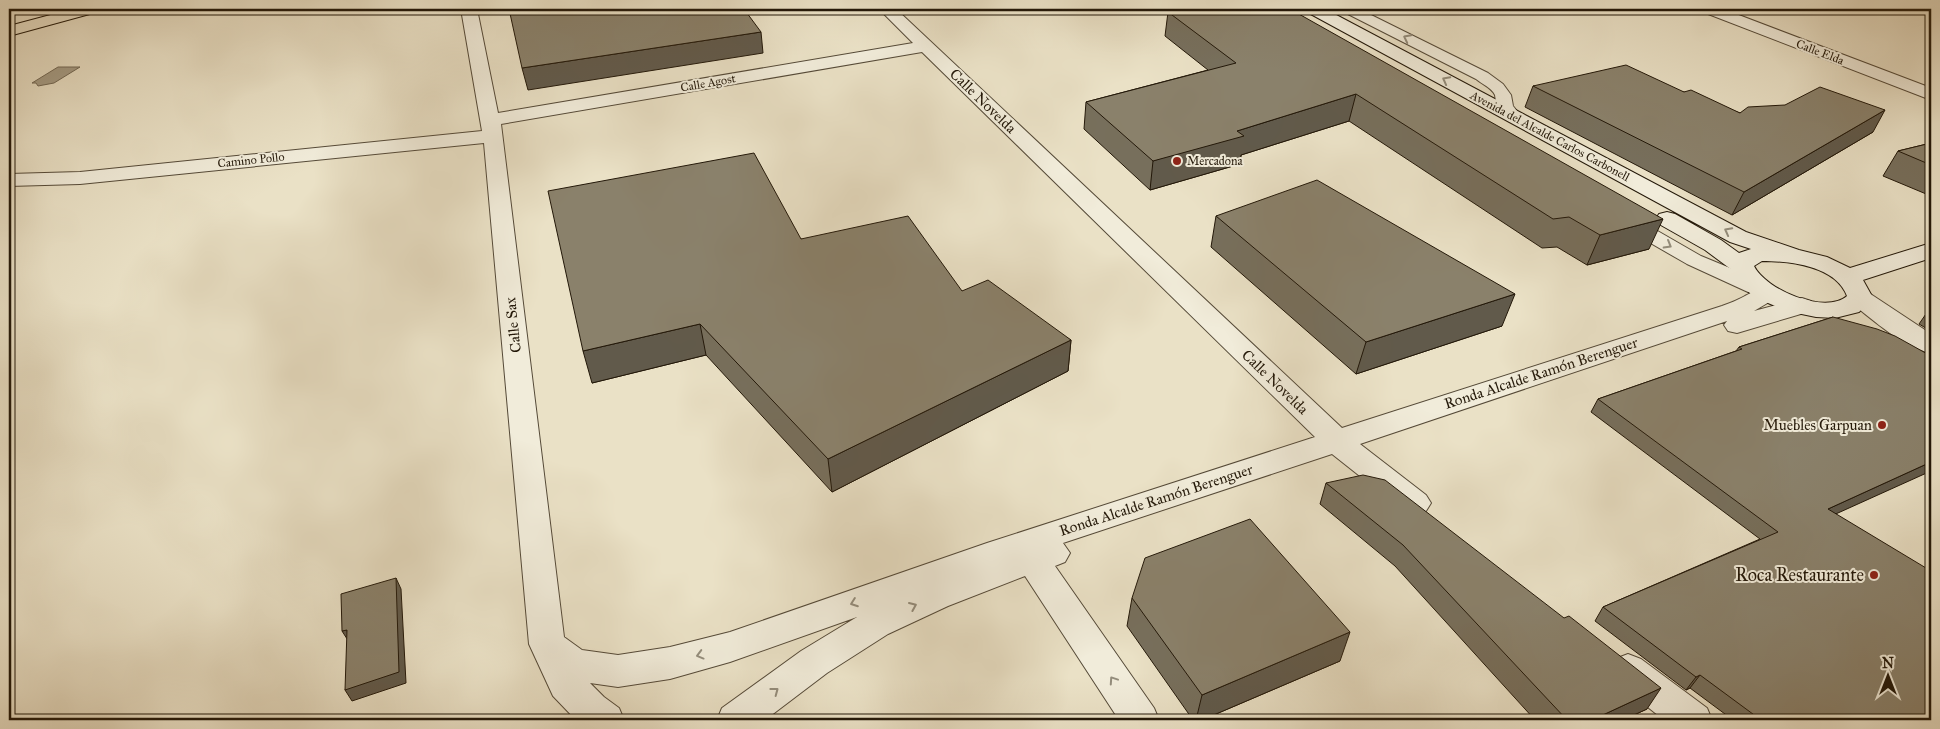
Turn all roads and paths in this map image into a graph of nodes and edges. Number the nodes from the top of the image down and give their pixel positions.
1 (91, 9) edge
2 (468, 9) edge
3 (887, 9) edge
4 (1290, 9) edge
5 (1313, 9) edge
6 (1349, 9) edge
7 (1709, 9) edge
8 (9, 31) edge
9 (926, 46) junction
10 (1931, 94) edge
11 (1512, 116) junction
12 (492, 128) junction
13 (9, 180) edge
14 (1617, 215) edge
15 (1931, 250) edge
16 (1790, 255) junction
17 (1742, 266) junction
18 (1853, 288) junction
19 (1762, 290) junction
20 (1808, 308) junction
21 (1931, 345) edge
22 (1931, 361) edge
23 (1344, 447) junction
24 (1437, 520) edge
25 (1028, 552) junction
26 (547, 644) junction
27 (1608, 654) edge
28 (605, 720) edge
29 (736, 720) edge
30 (1140, 720) edge
31 (1693, 720) edge

1 - 8 highway
2 - 12 street, Calle Sax
3 - 9 street, Calle Novelda
4 - 17 street, Avenida del Alcalde Carlos Carbonell
11 -> 5 street, Avenida del Alcalde Carlos Carbonell
11 -> 6 lane
7 - 10 street, Calle Elda
9 - 12 street, Calle Agost
9 - 23 street, Calle Novelda
16 -> 11 street, Avenida del Alcalde Carlos Carbonell
12 - 13 street, Camino Pollo
12 - 26 street, Calle Sax
14 -> 19 lane
15 - 18 street
16 - 17 street
16 - 18 street
17 - 19 street
18 - 20 street
18 - 21 street
19 - 20 street
19 - 23 street, Ronda Alcalde Ramón Berenguer
20 - 22 street
20 - 23 street, Ronda Alcalde Ramón Berenguer
23 - 24 street, Calle Novelda
23 - 25 street, Ronda Alcalde Ramón Berenguer
25 -> 26 street, Ronda Alcalde Ramón Berenguer
29 -> 25 street, Ronda Alcalde Ramón Berenguer
30 -> 25 street
26 - 28 street, Calle Sax
27 - 31 street

